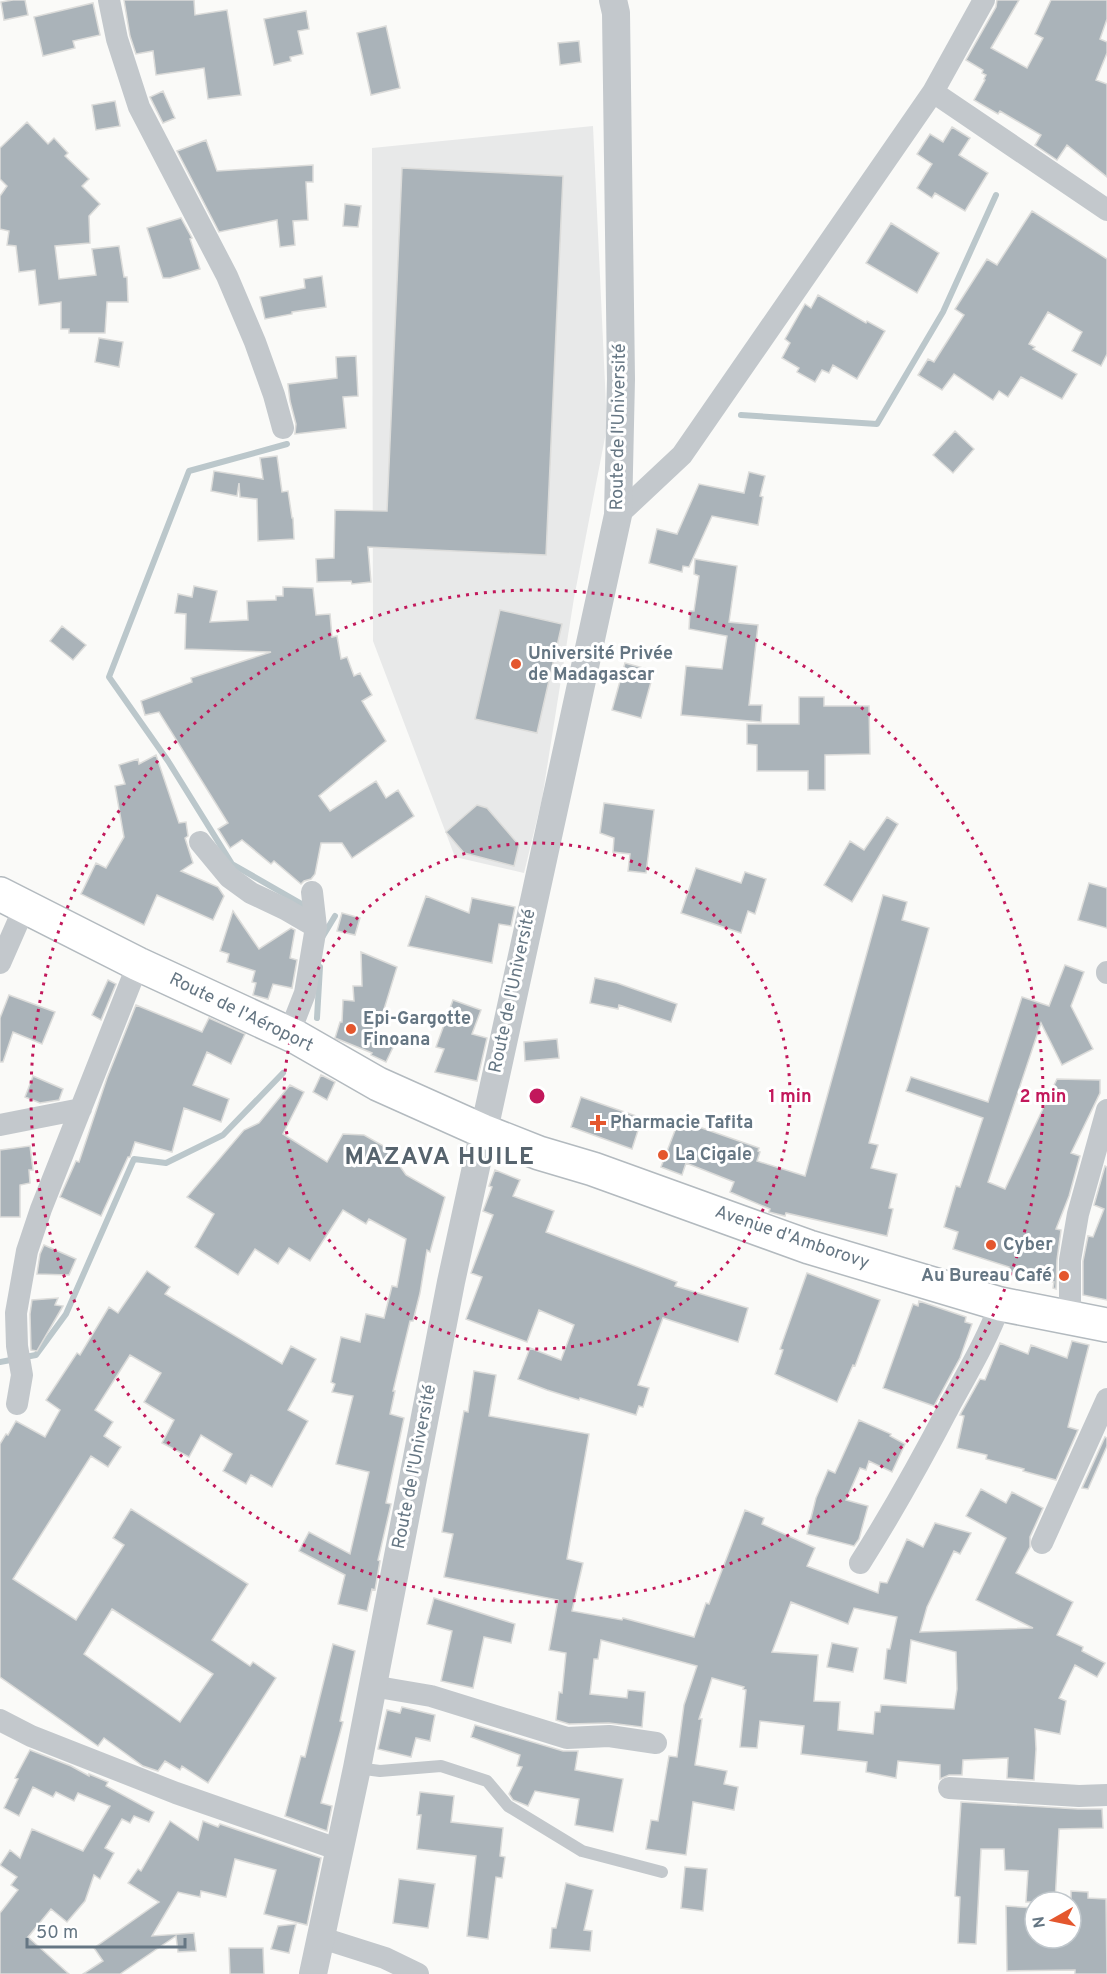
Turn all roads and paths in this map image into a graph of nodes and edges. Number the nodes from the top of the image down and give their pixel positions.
1 (109, 0) edge
2 (613, 0) edge
3 (984, 0) edge
4 (933, 92) junction
5 (1107, 210) edge
6 (283, 429) dead end
7 (618, 515) junction
8 (200, 842) dead end
9 (312, 892) dead end
10 (12, 900) edge
11 (316, 927) junction
12 (0, 963) edge
13 (138, 964) junction
14 (289, 1034) junction
15 (81, 1109) junction
16 (1107, 1110) edge
17 (0, 1125) edge
18 (483, 1131) junction
19 (1000, 1304) junction
20 (1070, 1318) junction
21 (1107, 1325) edge
22 (1107, 1399) edge
23 (17, 1404) dead end
24 (1042, 1543) dead end
25 (860, 1563) dead end
26 (372, 1686) junction
27 (0, 1720) edge
28 (656, 1743) dead end
29 (357, 1768) junction
30 (949, 1788) dead end
31 (1107, 1795) edge
32 (340, 1850) junction
33 (662, 1872) dead end
34 (321, 1938) junction
35 (313, 1974) edge
36 (418, 1974) edge

1 - 6 street
2 - 7 street, Route de l'Université
3 - 4 street
4 - 5 street
4 - 7 street
7 - 18 street, Route de l'Université
8 - 11 street
9 - 11 street
10 - 12 street
10 - 13 main road, Route de l'Aéroport
11 - 14 street
13 - 14 main road, Route de l'Aéroport
13 - 15 street
14 - 18 main road, Route de l'Aéroport
15 - 17 street
15 - 23 street
16 - 20 street
18 - 19 main road, Avenue d'Amborovy
18 - 26 street, Route de l'Université
19 - 20 main road, Avenue d'Amborovy
19 - 25 street
20 - 21 main road, Avenue d'Amborovy
22 - 24 street
26 - 28 street
26 - 29 street, Route de l'Université
27 - 32 street
29 - 32 street, Route de l'Université
29 - 33 lane
30 - 31 street
32 - 34 street, Route de l'Université
34 - 35 street, Route de l'Université
34 - 36 street

